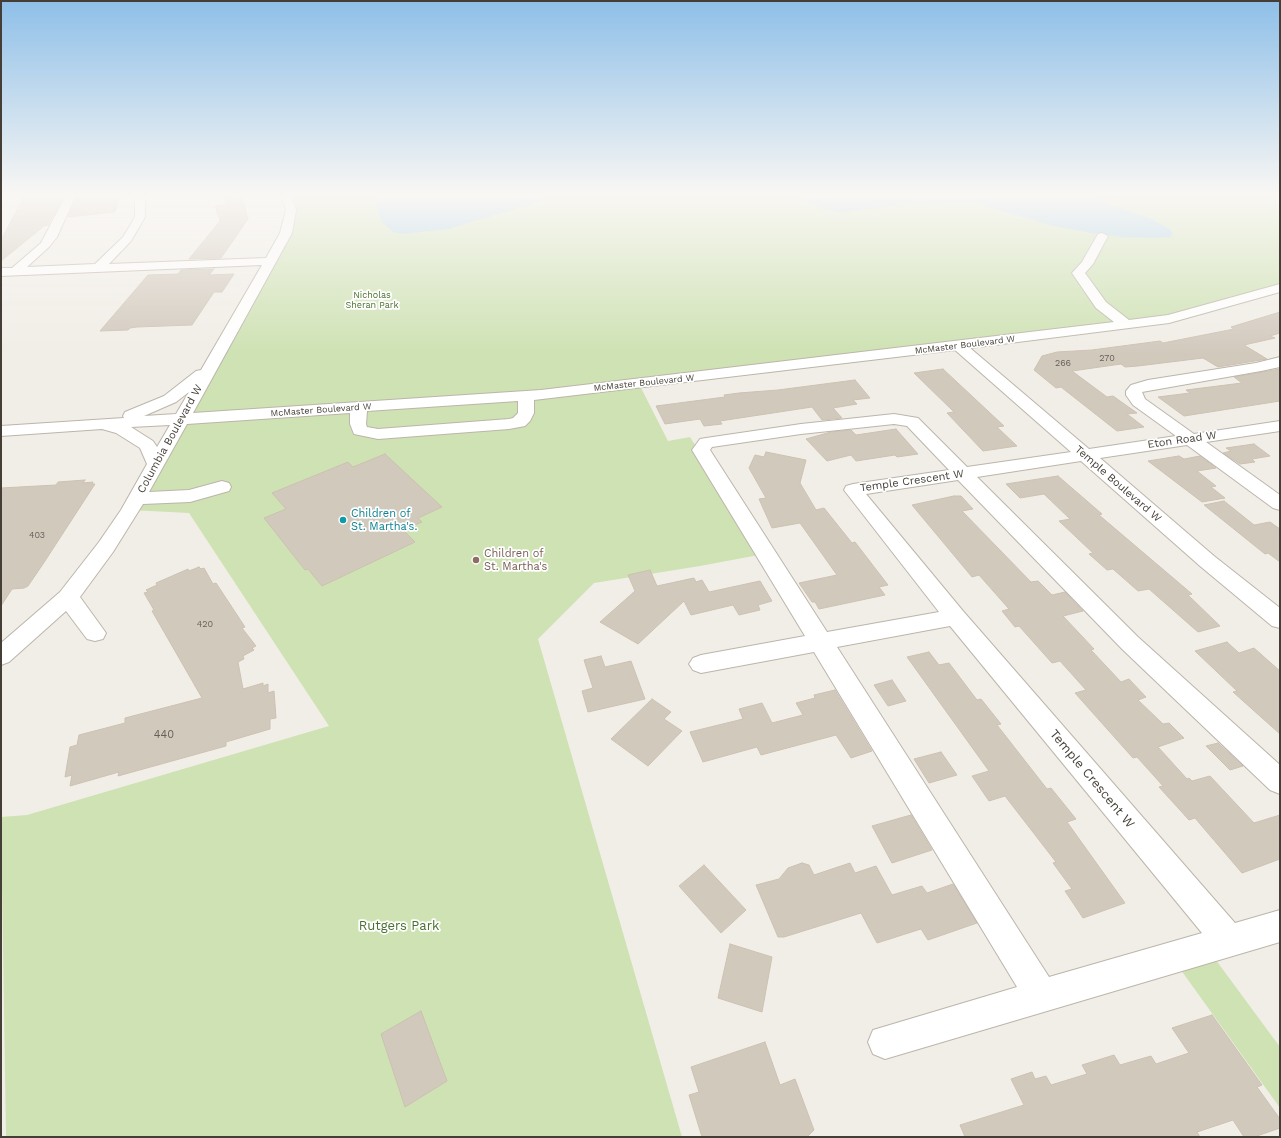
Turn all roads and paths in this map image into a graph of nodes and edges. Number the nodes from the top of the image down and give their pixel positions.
1 (42, 248) edge
2 (118, 248) edge
3 (278, 248) edge
4 (1096, 248) edge
5 (271, 261) junction
6 (98, 267) junction
7 (16, 271) junction
8 (1, 272) edge
9 (1280, 288) edge
10 (1127, 325) junction
11 (959, 346) junction
12 (1280, 362) edge
13 (212, 364) junction
14 (526, 396) junction
15 (359, 407) junction
16 (181, 419) junction
17 (98, 424) junction
18 (1280, 426) edge
19 (1, 431) edge
20 (1190, 439) junction
21 (1084, 455) junction
22 (156, 464) junction
23 (963, 474) junction
24 (222, 487) dead end
25 (136, 499) junction
26 (1280, 504) edge
27 (68, 596) junction
28 (955, 616) junction
29 (1280, 620) edge
30 (95, 633) dead end
31 (822, 642) junction
32 (1, 656) edge
33 (701, 664) dead end
34 (1280, 782) edge
35 (1280, 926) edge
36 (1229, 941) junction
37 (1042, 997) junction
38 (885, 1042) dead end

1 - 7 street
2 - 6 street
3 - 5 street, Columbia Boulevard W
4 - 10 street
5 - 6 street
5 - 13 street, Columbia Boulevard W
6 - 7 street
7 - 8 street
9 - 10 street, McMaster Boulevard W
10 - 11 street, McMaster Boulevard W
11 - 14 street, McMaster Boulevard W
11 - 21 street, Temple Boulevard W
12 - 20 street
13 - 16 street, Columbia Boulevard W
13 - 17 street
14 - 15 street, McMaster Boulevard W
14 - 15 street
15 - 16 street, McMaster Boulevard W
16 - 17 street, McMaster Boulevard W
16 - 22 street, Columbia Boulevard W
17 - 19 street, McMaster Boulevard W
17 - 22 street
18 - 20 street, Eton Road W
20 - 21 street, Eton Road W
20 - 26 street
21 - 23 street, Temple Crescent W
21 - 29 street, Temple Boulevard W
22 - 25 street, Columbia Boulevard W
23 - 28 street, Temple Crescent W
23 - 31 street
23 - 34 street
24 - 25 street
25 - 27 street, Columbia Boulevard W
27 - 30 street
27 - 32 street, Columbia Boulevard W
28 - 31 street
28 - 36 street, Temple Crescent W
31 - 33 street
31 - 37 street
35 - 36 street
36 - 37 street
37 - 38 street

